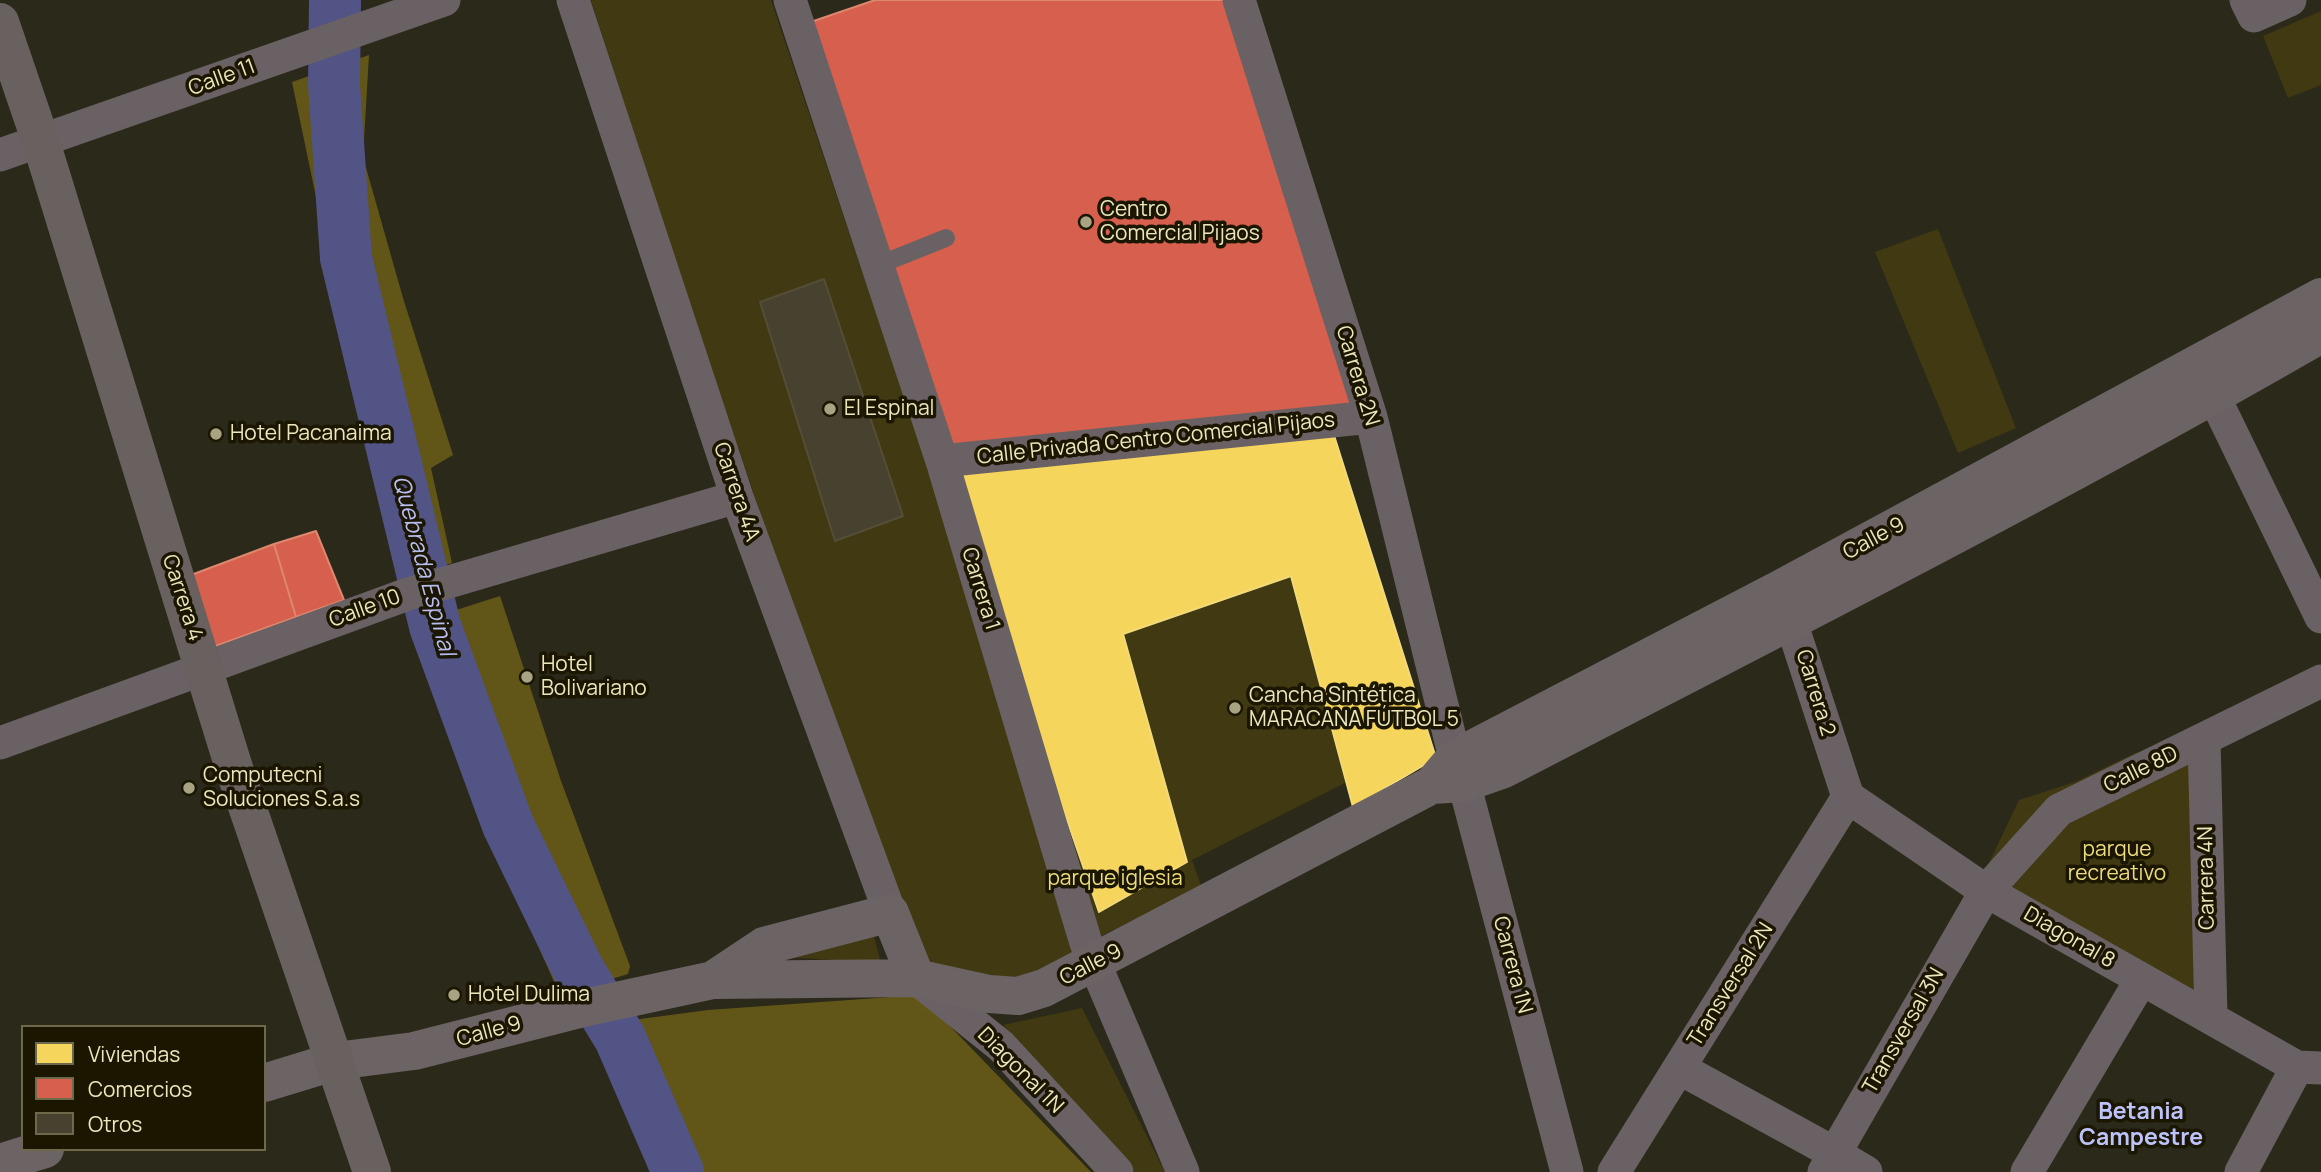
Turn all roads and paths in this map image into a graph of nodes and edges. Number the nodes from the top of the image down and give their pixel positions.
1 (444, 0) edge
2 (573, 0) edge
3 (790, 0) edge
4 (1239, 0) edge
5 (2290, 0) edge
6 (2250, 8) edge
7 (0, 22) edge
8 (41, 142) junction
9 (0, 155) edge
10 (946, 237) dead end
11 (876, 266) junction
12 (2321, 297) edge
13 (2321, 334) edge
14 (2206, 381) junction
15 (1371, 417) junction
16 (942, 461) junction
17 (737, 497) junction
18 (1786, 605) junction
19 (2321, 617) edge
20 (204, 667) junction
21 (2321, 681) edge
22 (2204, 739) junction
23 (0, 743) edge
24 (1450, 776) junction
25 (1848, 797) junction
26 (1986, 891) junction
27 (890, 913) junction
28 (1096, 963) junction
29 (916, 978) junction
30 (713, 980) junction
31 (2141, 980) junction
32 (2211, 1017) junction
33 (335, 1061) junction
34 (2309, 1067) edge
35 (1679, 1068) junction
36 (266, 1082) edge
37 (39, 1151) edge
38 (1829, 1162) edge
39 (0, 1163) edge
40 (372, 1172) edge
41 (1117, 1172) edge
42 (1183, 1172) edge
43 (1567, 1172) edge
44 (1614, 1172) edge
45 (1866, 1172) edge
46 (2027, 1172) edge
47 (2241, 1172) edge

1 - 8 street, Calle 11
2 - 17 street, Carrera 4A
3 - 11 street, Carrera 1
4 - 15 street, Carrera 2N
5 - 6 street
7 - 8 main road, Carrera 4
8 - 9 street, Calle 11
8 - 20 main road, Carrera 4
10 - 11 lane
11 - 16 street, Carrera 1
12 - 14 street, Calle 9
13 - 14 street, Calle 9
14 - 18 street, Calle 9
14 - 19 street
15 - 16 street, Calle Privada Centro Comercial Pijaos
15 - 24 street, Carrera 2N
16 - 28 street, Carrera 1
17 - 20 street, Calle 10
17 - 27 street, Carrera 4A
18 - 24 street, Calle 9
18 - 25 street, Carrera 2
20 - 23 street, Calle 10
20 - 33 main road, Carrera 4
21 - 22 street, Calle 8D
22 - 26 street, Calle 8D
22 - 32 street, Carrera 4N
24 - 28 street, Calle 9
24 - 43 street, Carrera 1N
25 - 26 street, Diagonal 8
25 - 35 street, Transversal 2N
26 - 31 street, Diagonal 8
26 - 38 street, Transversal 3N
27 - 29 street, Carrera 4A
27 - 30 street, Calle 9
28 - 29 street, Calle 9
28 - 42 street, Carrera 1
29 - 30 street, Calle 9
29 - 41 street, Diagonal 1N
30 - 33 street, Calle 9
31 - 32 street, Diagonal 8
31 - 46 street
32 - 34 street, Diagonal 8
33 - 36 street, Calle 9
33 - 40 main road, Carrera 4
34 - 47 street
35 - 38 street
35 - 44 street, Transversal 2N
37 - 39 street
38 - 45 street

